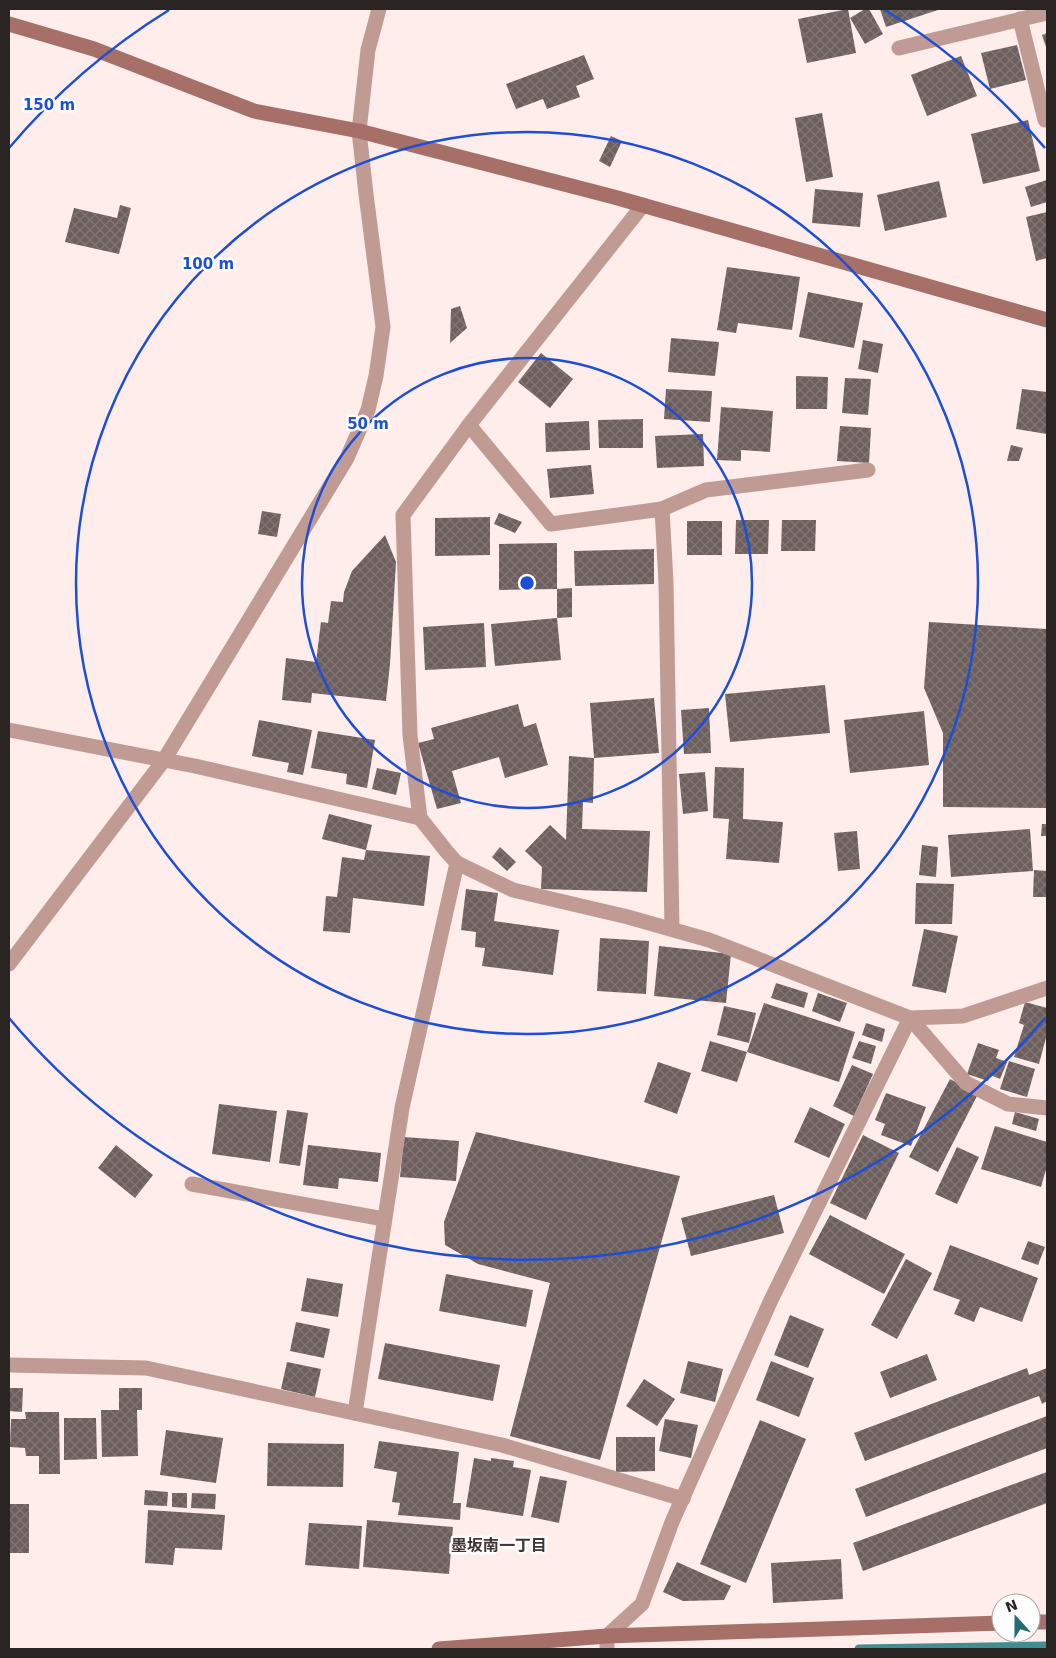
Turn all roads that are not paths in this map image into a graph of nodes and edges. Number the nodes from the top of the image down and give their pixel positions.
1 (379, 9) edge
2 (1047, 12) edge
3 (1020, 19) junction
4 (9, 24) edge
5 (899, 48) dead end
6 (1045, 120) dead end
7 (359, 131) junction
8 (643, 205) junction
9 (1047, 320) edge
10 (469, 425) junction
11 (868, 470) dead end
12 (662, 509) junction
13 (9, 730) edge
14 (164, 760) junction
15 (420, 818) junction
16 (457, 863) junction
17 (672, 929) junction
18 (9, 964) edge
19 (1047, 988) edge
20 (910, 1018) junction
21 (1047, 1108) edge
22 (192, 1184) dead end
23 (384, 1220) junction
24 (9, 1366) edge
25 (355, 1413) junction
26 (683, 1499) junction
27 (991, 1624) edge
28 (607, 1643) edge
29 (439, 1649) edge

1 - 7 street
2 - 3 street
3 - 5 street
3 - 6 street
4 - 7 street
7 - 8 street
7 - 14 street
8 - 9 street
8 - 10 street
10 - 12 street
10 - 15 street
11 - 12 street
12 - 17 street
13 - 14 street
14 - 15 street
14 - 18 street
15 - 16 street
16 - 17 street
16 - 23 street
17 - 20 street
19 - 20 street
20 - 21 street
20 - 26 street
22 - 23 street
23 - 25 street
24 - 25 street
25 - 26 street
26 - 28 street
27 - 28 street
28 - 29 street

